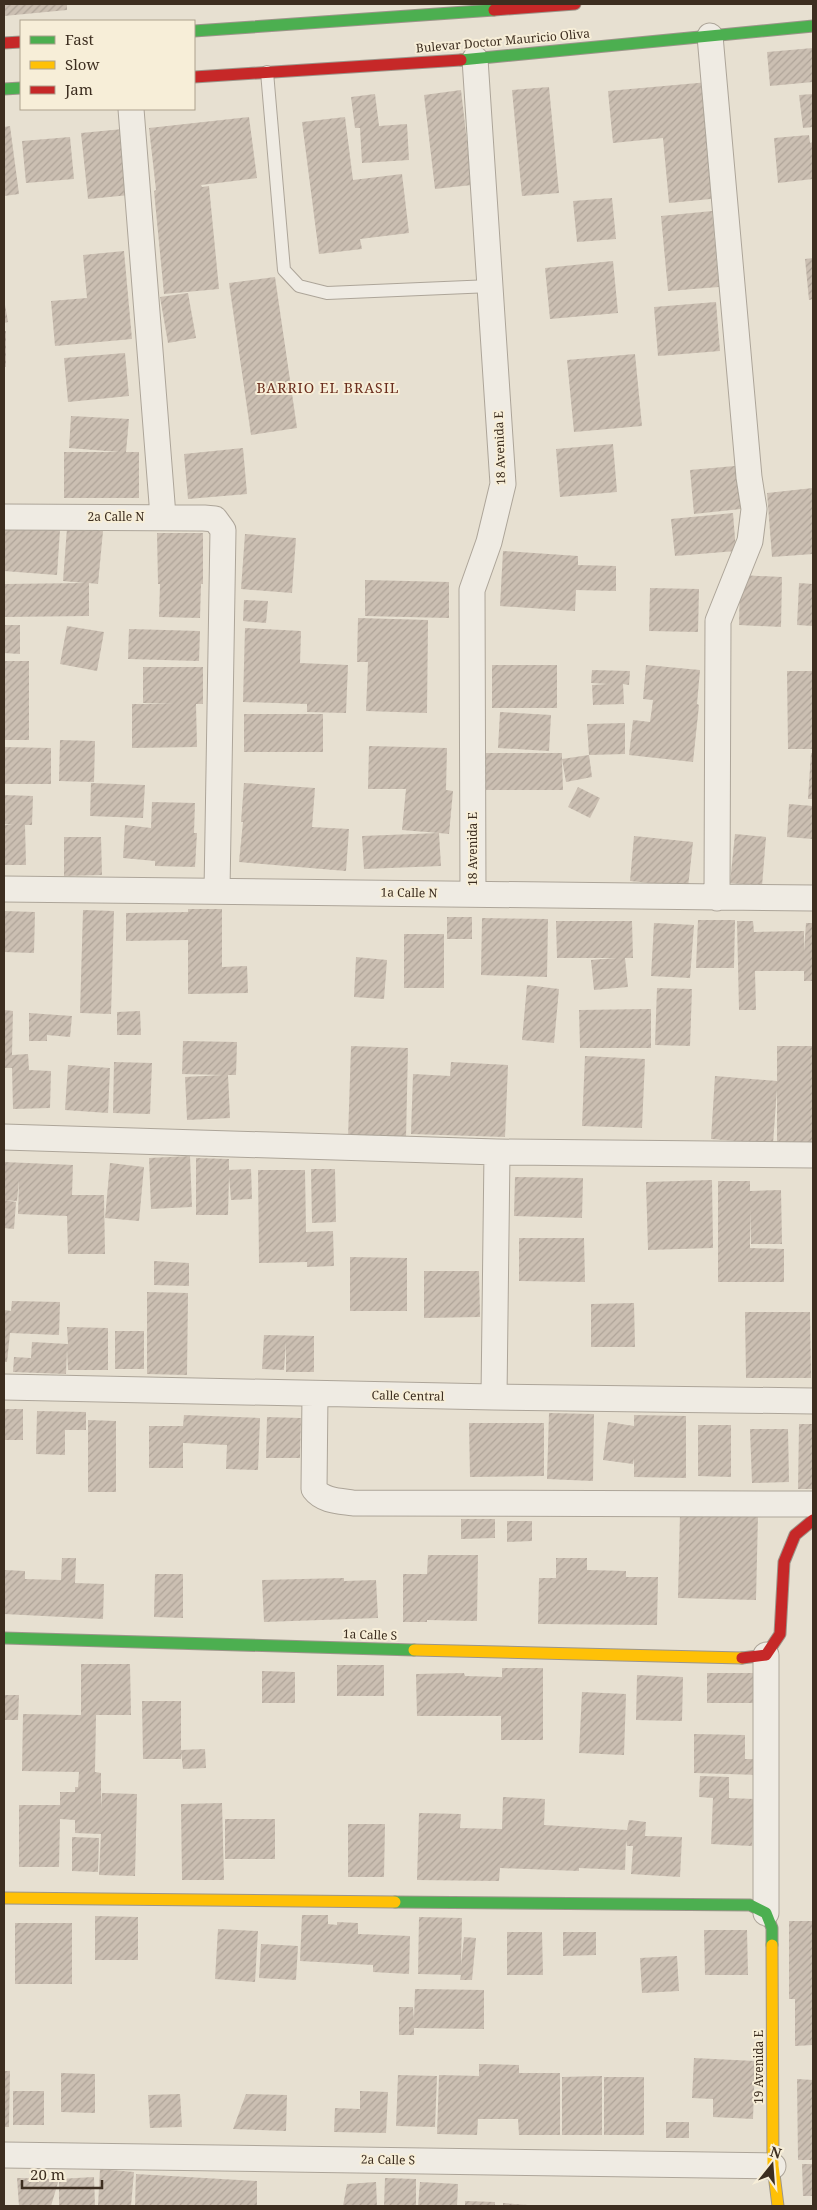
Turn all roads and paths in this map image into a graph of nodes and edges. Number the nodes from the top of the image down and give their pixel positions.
1 (575, 4) edge
2 (435, 9) edge
3 (813, 26) edge
4 (195, 31) edge
5 (710, 36) junction
6 (20, 42) edge
7 (4, 43) edge
8 (475, 59) junction
9 (267, 72) junction
10 (195, 77) edge
11 (20, 88) edge
12 (4, 89) edge
13 (131, 110) edge
14 (490, 286) junction
15 (163, 516) junction
16 (4, 517) edge
17 (4, 889) edge
18 (217, 891) junction
19 (473, 894) junction
20 (717, 898) junction
21 (813, 898) edge
22 (4, 1137) edge
23 (497, 1152) junction
24 (813, 1155) edge
25 (4, 1387) edge
26 (315, 1394) junction
27 (494, 1397) junction
28 (813, 1401) edge
29 (813, 1504) edge
30 (813, 1520) edge
31 (4, 1638) edge
32 (766, 1655) junction
33 (4, 1898) edge
34 (769, 1920) junction
35 (4, 2155) edge
36 (773, 2166) junction
37 (778, 2206) edge

1 - 2 main road
2 - 4 main road
3 - 5 main road, Bulevar Doctor Mauricio Oliva
5 - 8 main road, Bulevar Doctor Mauricio Oliva
5 - 20 street
6 - 7 main road
8 - 9 main road, Bulevar Doctor Mauricio Oliva
8 - 14 street, 18 Avenida E
9 - 10 main road, Bulevar Doctor Mauricio Oliva
9 - 14 lane
11 - 12 main road
13 - 15 street
14 - 19 street, 18 Avenida E
15 - 16 street, 2a Calle N
15 - 18 street, 2a Calle N
17 - 18 street, 1a Calle N
18 - 19 street, 1a Calle N
19 - 20 street, 1a Calle N
20 - 21 street, 1a Calle N
22 - 23 street
23 - 24 street
23 - 27 street
25 - 26 street, Calle Central
26 - 27 street, Calle Central
26 - 29 street
27 - 28 street, Calle Central
30 - 32 main road
31 - 32 main road, 1a Calle S
32 - 34 street
33 - 34 main road
34 - 36 main road, 19 Avenida E
35 - 36 street, 2a Calle S
36 - 37 main road, 19 Avenida E

